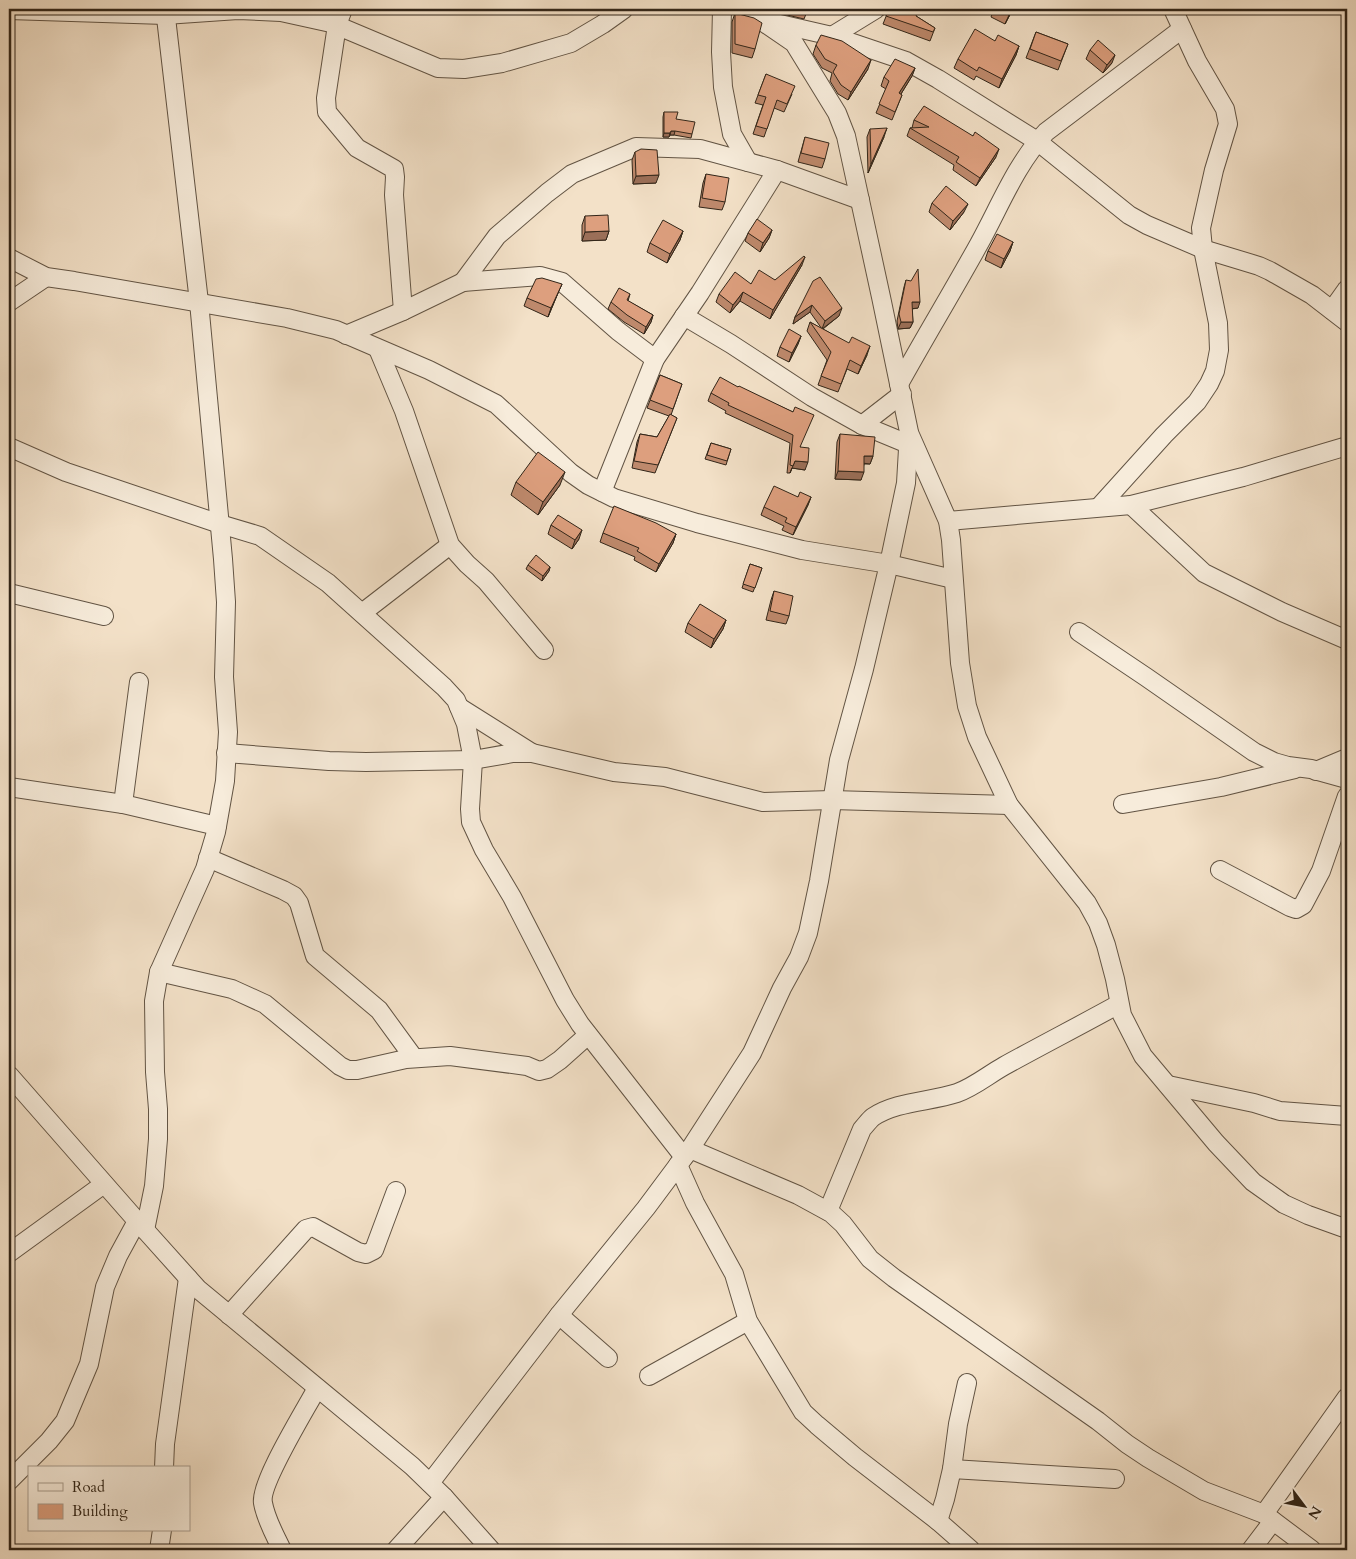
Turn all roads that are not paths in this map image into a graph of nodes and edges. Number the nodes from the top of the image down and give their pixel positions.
1 (624, 9) edge
2 (722, 9) edge
3 (744, 9) edge
4 (876, 9) edge
5 (1173, 9) edge
6 (9, 10) edge
7 (165, 12) edge
8 (340, 17) edge
9 (762, 20) junction
10 (1182, 29) junction
11 (832, 36) junction
12 (1037, 141) junction
13 (748, 162) junction
14 (776, 170) junction
15 (860, 200) junction
16 (1203, 249) junction
17 (9, 258) edge
18 (46, 277) junction
19 (463, 282) junction
20 (1347, 289) edge
21 (9, 302) edge
22 (199, 302) junction
23 (403, 310) junction
24 (1332, 310) junction
25 (684, 316) junction
26 (1347, 322) edge
27 (346, 335) junction
28 (378, 348) junction
29 (654, 359) junction
30 (901, 389) junction
31 (862, 425) junction
32 (909, 438) junction
33 (1347, 446) edge
34 (9, 447) edge
35 (602, 492) junction
36 (1131, 505) junction
37 (1099, 508) junction
38 (948, 521) junction
39 (220, 524) junction
40 (450, 545) junction
41 (889, 564) junction
42 (953, 579) junction
43 (9, 593) edge
44 (362, 612) junction
45 (104, 616) dead end
46 (1079, 632) dead end
47 (1347, 640) edge
48 (544, 650) dead end
49 (139, 682) dead end
50 (459, 707) junction
51 (226, 753) junction
52 (532, 753) junction
53 (1347, 758) edge
54 (473, 760) junction
55 (1308, 769) junction
56 (1347, 779) edge
57 (9, 787) edge
58 (1347, 796) edge
59 (832, 800) junction
60 (124, 804) junction
61 (1123, 804) dead end
62 (1009, 805) junction
63 (218, 826) junction
64 (208, 858) junction
65 (1220, 870) dead end
66 (159, 972) junction
67 (1119, 1004) junction
68 (588, 1035) junction
69 (414, 1058) junction
70 (9, 1075) edge
71 (1168, 1085) junction
72 (1347, 1116) edge
73 (684, 1157) junction
74 (104, 1184) junction
75 (396, 1191) dead end
76 (828, 1211) junction
77 (141, 1226) junction
78 (1347, 1228) edge
79 (9, 1253) edge
80 (188, 1278) junction
81 (559, 1314) junction
82 (229, 1315) junction
83 (748, 1321) junction
84 (608, 1358) dead end
85 (648, 1376) dead end
86 (966, 1383) dead end
87 (318, 1388) junction
88 (1347, 1397) edge
89 (164, 1466) edge
90 (952, 1469) junction
91 (1115, 1479) dead end
92 (9, 1481) edge
93 (430, 1483) junction
94 (444, 1498) junction
95 (1268, 1517) junction
96 (938, 1521) junction
97 (162, 1532) edge
98 (159, 1550) edge
99 (282, 1550) edge
100 (396, 1550) edge
101 (491, 1550) edge
102 (971, 1550) edge
103 (1251, 1550) edge
104 (1312, 1550) edge

1 - 8 street
2 - 13 street
3 - 9 street
4 - 11 street
5 - 10 street
6 - 7 street
7 - 8 street
7 - 22 street
8 - 23 street
9 - 11 street
9 - 15 street
10 - 12 street
10 - 16 street
11 - 12 street
12 - 16 street
12 - 30 street
13 - 14 street
13 - 19 street
14 - 15 street
14 - 25 street
15 - 30 street
16 - 24 street
16 - 37 street
17 - 18 street
18 - 21 street
18 - 22 street
19 - 23 street
19 - 29 street
20 - 24 street
22 - 27 street
22 - 39 street
23 - 27 street
24 - 26 street
25 - 29 street
25 - 31 street
27 - 28 street
28 - 35 street
28 - 40 street
29 - 35 street
30 - 31 street
30 - 32 street
31 - 32 street
32 - 38 street
32 - 41 street
33 - 36 street
34 - 39 street
35 - 41 street
36 - 37 street
36 - 47 street
37 - 38 street
38 - 42 street
39 - 44 street
39 - 51 street
40 - 44 street
40 - 48 street
41 - 42 street
41 - 59 street
42 - 62 street
43 - 45 street
44 - 50 street
46 - 55 street
49 - 60 street
50 - 52 street
50 - 54 street
51 - 54 street
51 - 63 street
52 - 54 street
52 - 59 street
53 - 55 street
54 - 68 street
55 - 56 street
55 - 61 street
57 - 60 street
58 - 65 street
59 - 62 street
59 - 73 street
60 - 63 street
62 - 67 street
63 - 64 street
64 - 66 street
64 - 69 street
66 - 69 street
66 - 77 street
67 - 71 street
67 - 76 street
68 - 69 street
68 - 73 street
70 - 74 street
71 - 72 street
71 - 78 street
73 - 76 street
73 - 81 street
73 - 83 street
74 - 77 street
74 - 79 street
75 - 82 street
76 - 95 street
77 - 80 street
77 - 92 street
80 - 82 street
80 - 89 street
81 - 84 street
81 - 93 street
82 - 87 street
83 - 85 street
83 - 96 street
86 - 90 street
87 - 93 street
87 - 99 street
88 - 95 street
90 - 91 street
90 - 96 street
93 - 94 street
94 - 100 street
94 - 101 street
95 - 103 street
95 - 104 street
96 - 102 street
97 - 98 street

